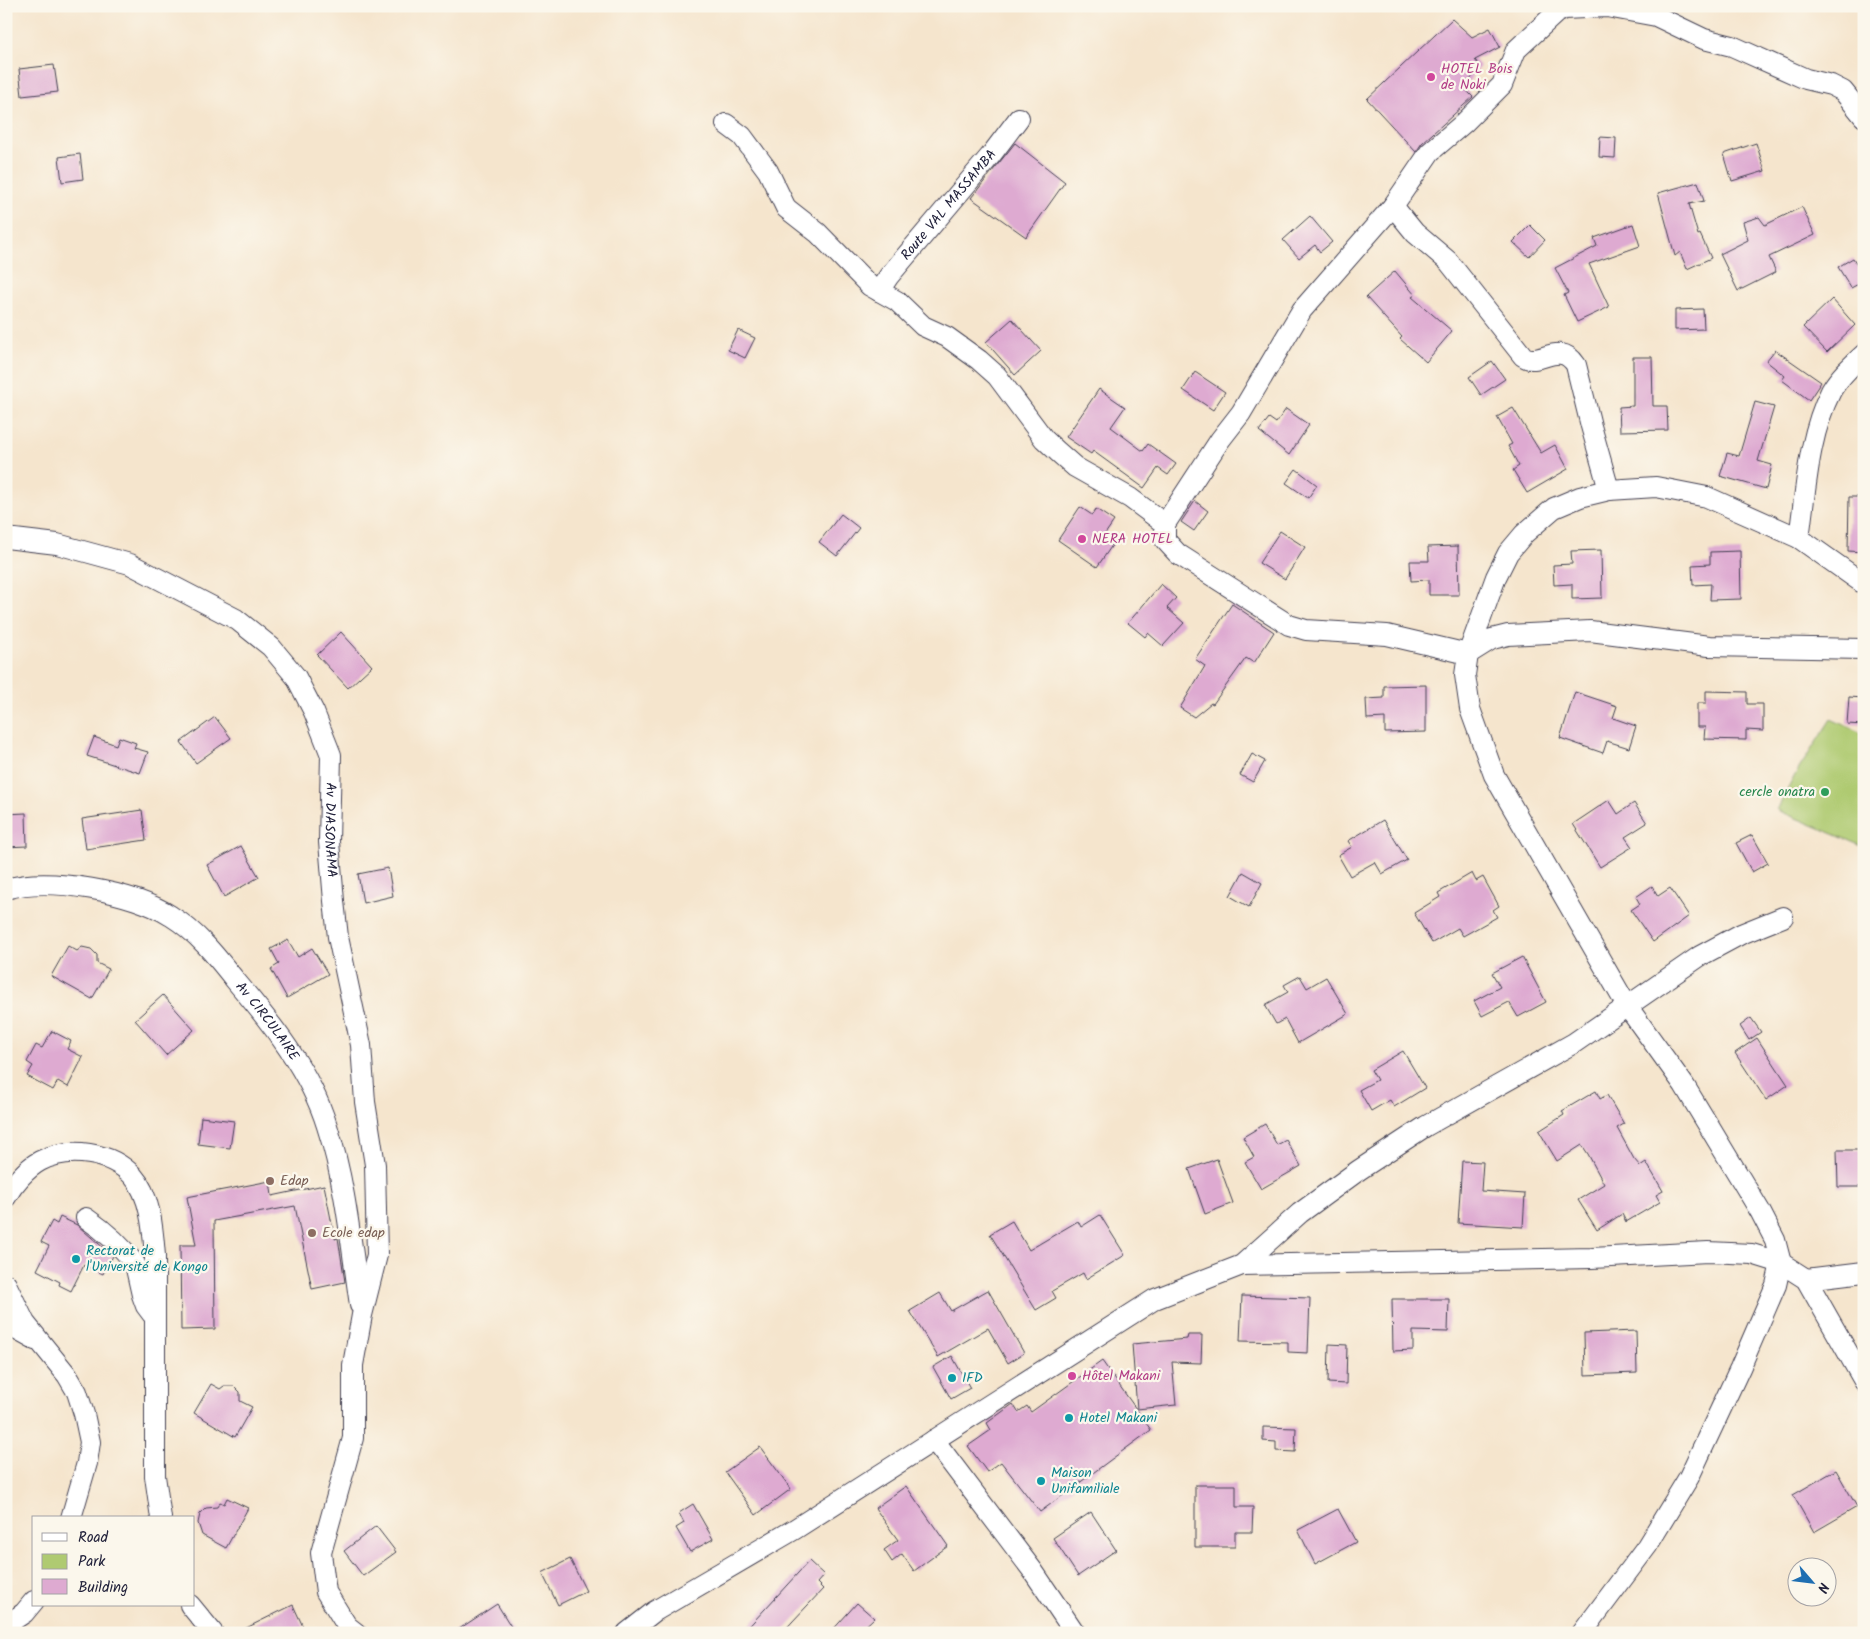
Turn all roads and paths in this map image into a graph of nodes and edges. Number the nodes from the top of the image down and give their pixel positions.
1 (1864, 117) edge
2 (1020, 118) dead end
3 (726, 124) dead end
4 (1393, 206) junction
5 (1376, 225) junction
6 (1415, 233) junction
7 (880, 292) junction
8 (1864, 354) edge
9 (1609, 490) junction
10 (1165, 524) junction
11 (6, 538) edge
12 (1799, 538) junction
13 (1864, 584) edge
14 (1864, 649) edge
15 (1468, 654) junction
16 (6, 889) edge
17 (1783, 917) dead end
18 (1627, 1006) junction
19 (6, 1197) edge
20 (86, 1218) dead end
21 (1781, 1263) junction
22 (1242, 1265) junction
23 (1864, 1272) edge
24 (1806, 1278) junction
25 (6, 1284) edge
26 (362, 1315) junction
27 (155, 1318) junction
28 (6, 1324) edge
29 (42, 1344) junction
30 (1864, 1381) edge
31 (934, 1440) junction
32 (72, 1516) edge
33 (161, 1516) edge
34 (32, 1603) edge
35 (191, 1606) edge
36 (6, 1625) edge
37 (213, 1633) edge
38 (356, 1633) edge
39 (627, 1633) edge
40 (1075, 1633) edge
41 (1582, 1633) edge

1 - 4 street
2 - 7 street, Route VAL MASSAMBA
3 - 7 street
4 - 5 street
4 - 6 street
5 - 6 street
5 - 10 street
6 - 9 street
7 - 10 street
8 - 12 street
9 - 12 street
9 - 15 street
10 - 15 street
11 - 26 street, Av DIASONAMA
12 - 13 street
14 - 15 street
15 - 18 street
16 - 26 street, Av CIRCULAIRE
17 - 18 street
18 - 21 street
18 - 22 street
19 - 27 street
20 - 27 street
21 - 22 street
21 - 24 street
21 - 41 street
22 - 31 street
23 - 24 street
24 - 30 street
25 - 29 street
26 - 38 street, Av DIASONAMA
27 - 33 street
28 - 29 street
29 - 32 street
31 - 39 street
31 - 40 street
34 - 36 street
35 - 37 street

